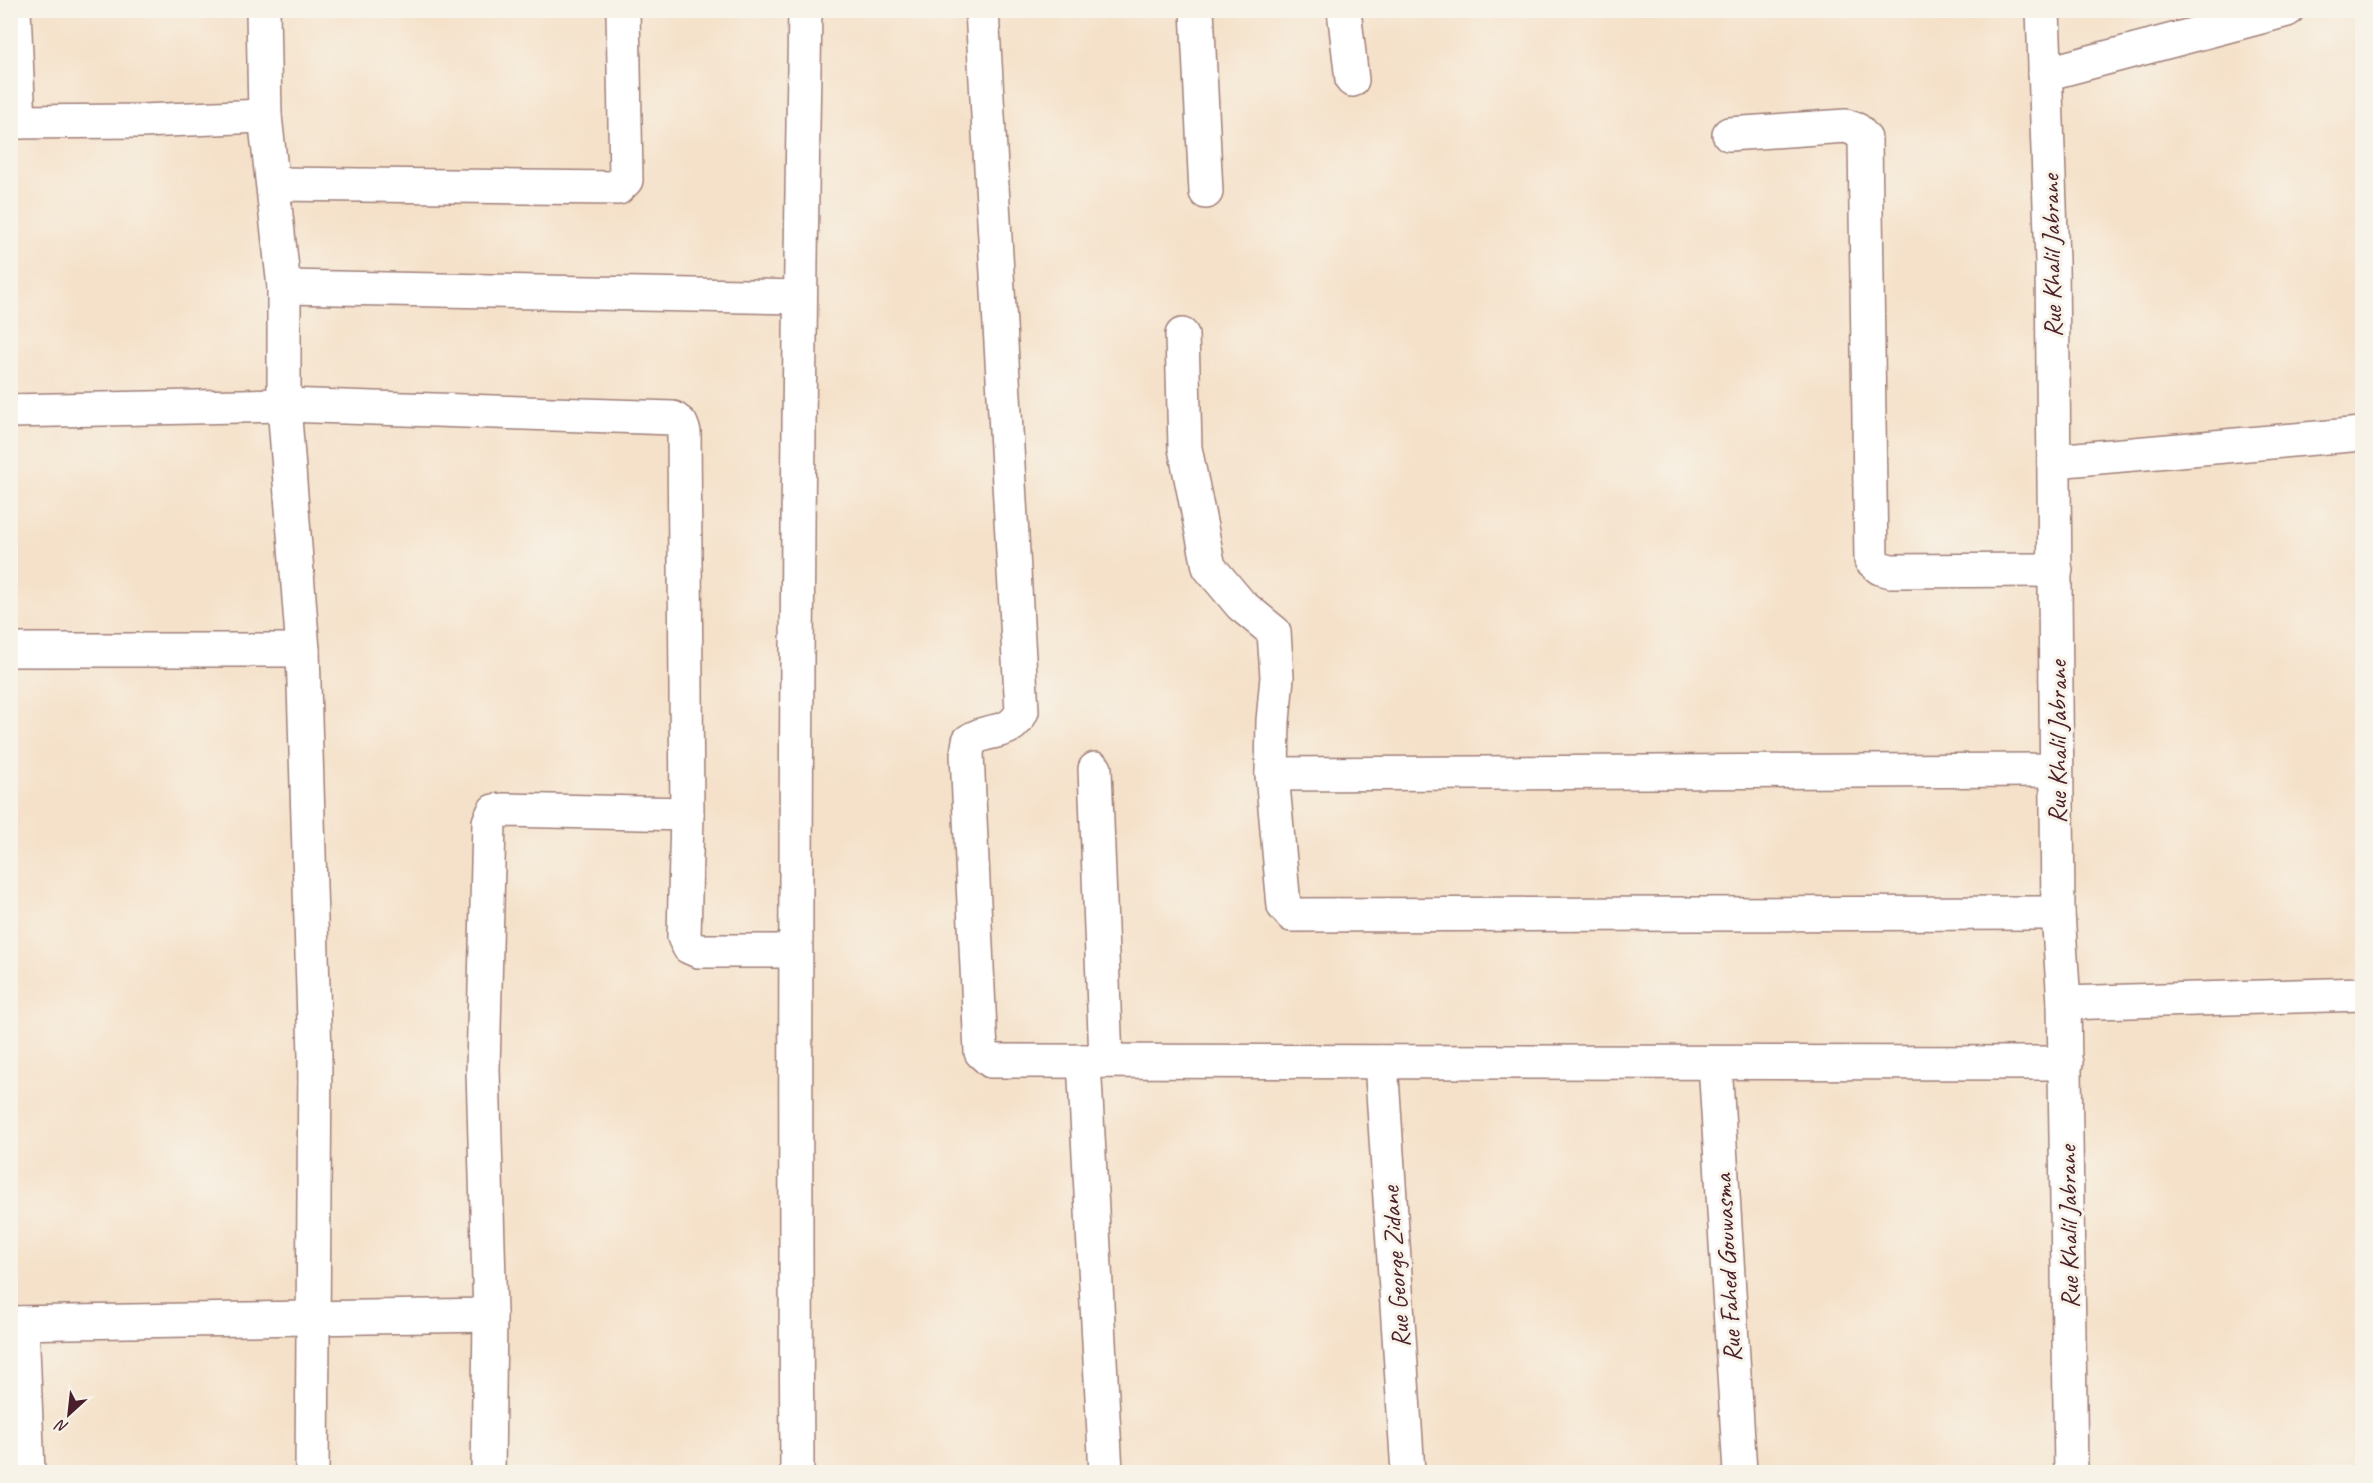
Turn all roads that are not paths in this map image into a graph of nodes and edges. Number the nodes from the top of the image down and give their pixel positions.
1 (14, 10) edge
2 (263, 10) edge
3 (623, 10) edge
4 (805, 10) edge
5 (981, 10) edge
6 (1197, 10) edge
7 (1344, 10) edge
8 (2043, 10) edge
9 (2287, 10) edge
10 (2045, 74) junction
11 (1352, 80) dead end
12 (266, 116) junction
13 (15, 122) edge
14 (1729, 134) dead end
15 (274, 184) junction
16 (1206, 192) dead end
17 (284, 287) junction
18 (800, 297) junction
19 (1182, 334) dead end
20 (284, 405) junction
21 (10, 411) edge
22 (2362, 434) edge
23 (2054, 461) junction
24 (2056, 570) junction
25 (10, 650) edge
26 (303, 650) junction
27 (1095, 769) dead end
28 (2056, 770) junction
29 (1272, 774) junction
30 (687, 814) junction
31 (2058, 913) junction
32 (794, 951) junction
33 (2362, 994) edge
34 (2064, 1003) junction
35 (1095, 1061) junction
36 (1381, 1062) junction
37 (1715, 1063) junction
38 (2066, 1064) junction
39 (490, 1315) junction
40 (313, 1319) junction
41 (16, 1323) edge
42 (28, 1473) edge
43 (312, 1473) edge
44 (488, 1473) edge
45 (797, 1473) edge
46 (1106, 1473) edge
47 (1408, 1473) edge
48 (1740, 1473) edge
49 (2071, 1473) edge

1 - 13 street
2 - 12 street
3 - 15 street
4 - 18 street
5 - 35 street
6 - 16 street
7 - 11 street
8 - 10 street, Rue Khalil Jabrane
9 - 10 street
10 - 23 street, Rue Khalil Jabrane
12 - 13 street
12 - 15 street
14 - 24 street
15 - 17 street
17 - 18 street
17 - 20 street
18 - 32 street
19 - 29 street
20 - 21 street
20 - 26 street
20 - 30 street
22 - 23 street
23 - 24 street, Rue Khalil Jabrane
24 - 28 street, Rue Khalil Jabrane
25 - 26 street
26 - 40 street
27 - 35 street
28 - 29 street
28 - 31 street, Rue Khalil Jabrane
29 - 31 street
30 - 32 street
30 - 39 street
31 - 34 street, Rue Khalil Jabrane
32 - 45 street
33 - 34 street
34 - 38 street, Rue Khalil Jabrane
35 - 36 street
35 - 46 street
36 - 37 street
36 - 47 street, Rue George Zidane
37 - 38 street
37 - 48 street, Rue Fahed Gouwasma
38 - 49 street, Rue Khalil Jabrane
39 - 40 street
39 - 44 street
40 - 41 street
40 - 43 street
41 - 42 street

